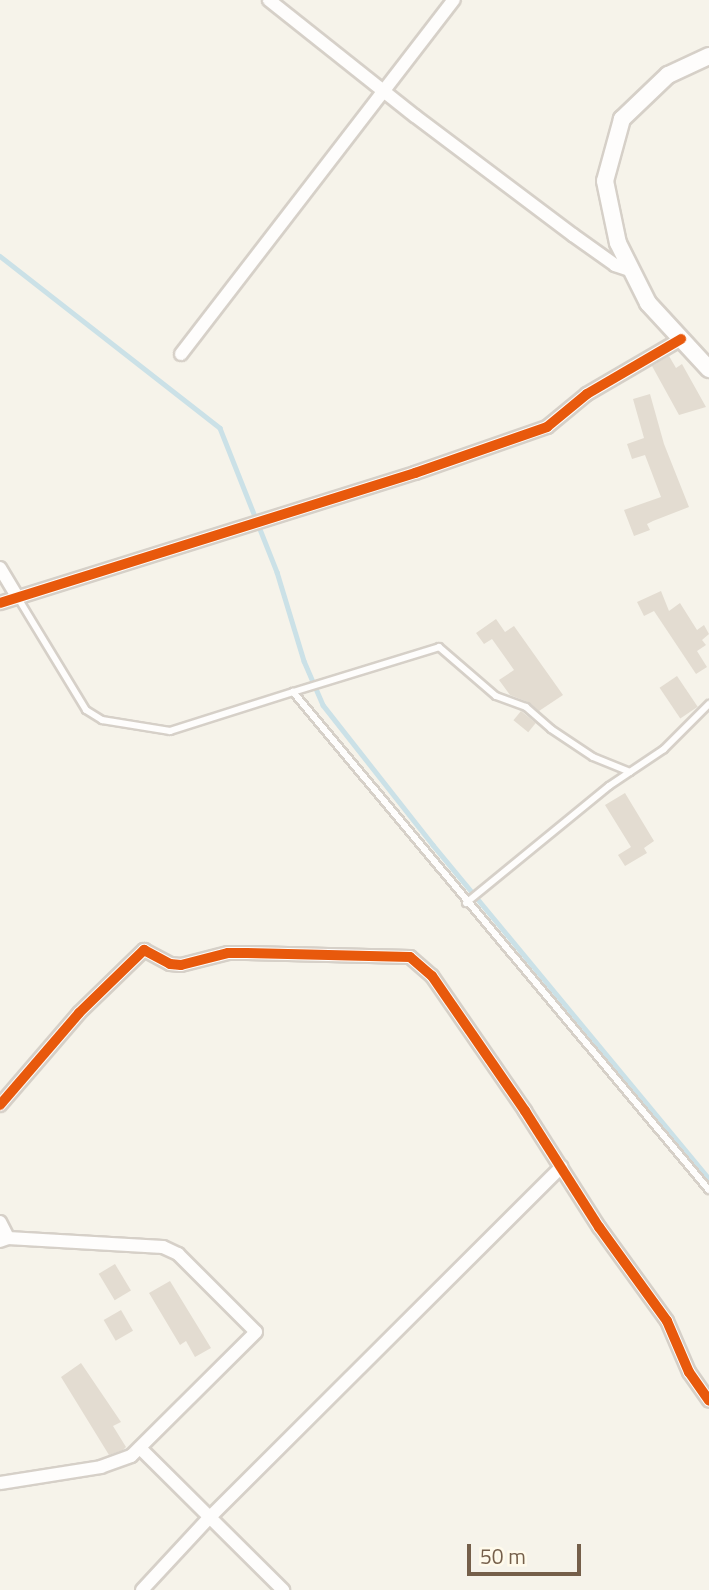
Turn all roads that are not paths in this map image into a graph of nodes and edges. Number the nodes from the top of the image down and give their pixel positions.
1 (269, 0) edge
2 (454, 0) edge
3 (709, 56) edge
4 (386, 91) junction
5 (632, 271) junction
6 (681, 339) junction
7 (181, 354) dead end
8 (709, 369) edge
9 (0, 568) edge
10 (18, 598) junction
11 (0, 603) edge
12 (293, 692) junction
13 (709, 704) edge
14 (630, 772) junction
15 (466, 903) junction
16 (0, 1105) edge
17 (561, 1167) junction
18 (709, 1190) edge
19 (0, 1222) edge
20 (4, 1240) edge
21 (709, 1401) edge
22 (140, 1448) junction
23 (0, 1483) edge
24 (208, 1519) junction
25 (142, 1590) edge
26 (283, 1590) edge

1 - 4 street
2 - 4 street
3 - 5 street
4 - 5 street
4 - 7 street
5 - 6 street
6 - 8 street
6 - 10 street
9 - 10 street
10 - 11 street
10 - 12 lane
12 - 14 lane
12 - 15 lane
13 - 14 lane
14 - 15 lane
15 - 18 lane
16 - 17 street
17 - 21 street
17 - 24 street
19 - 20 street
20 - 22 street
22 - 23 street
22 - 24 street
24 - 25 street
24 - 26 street

